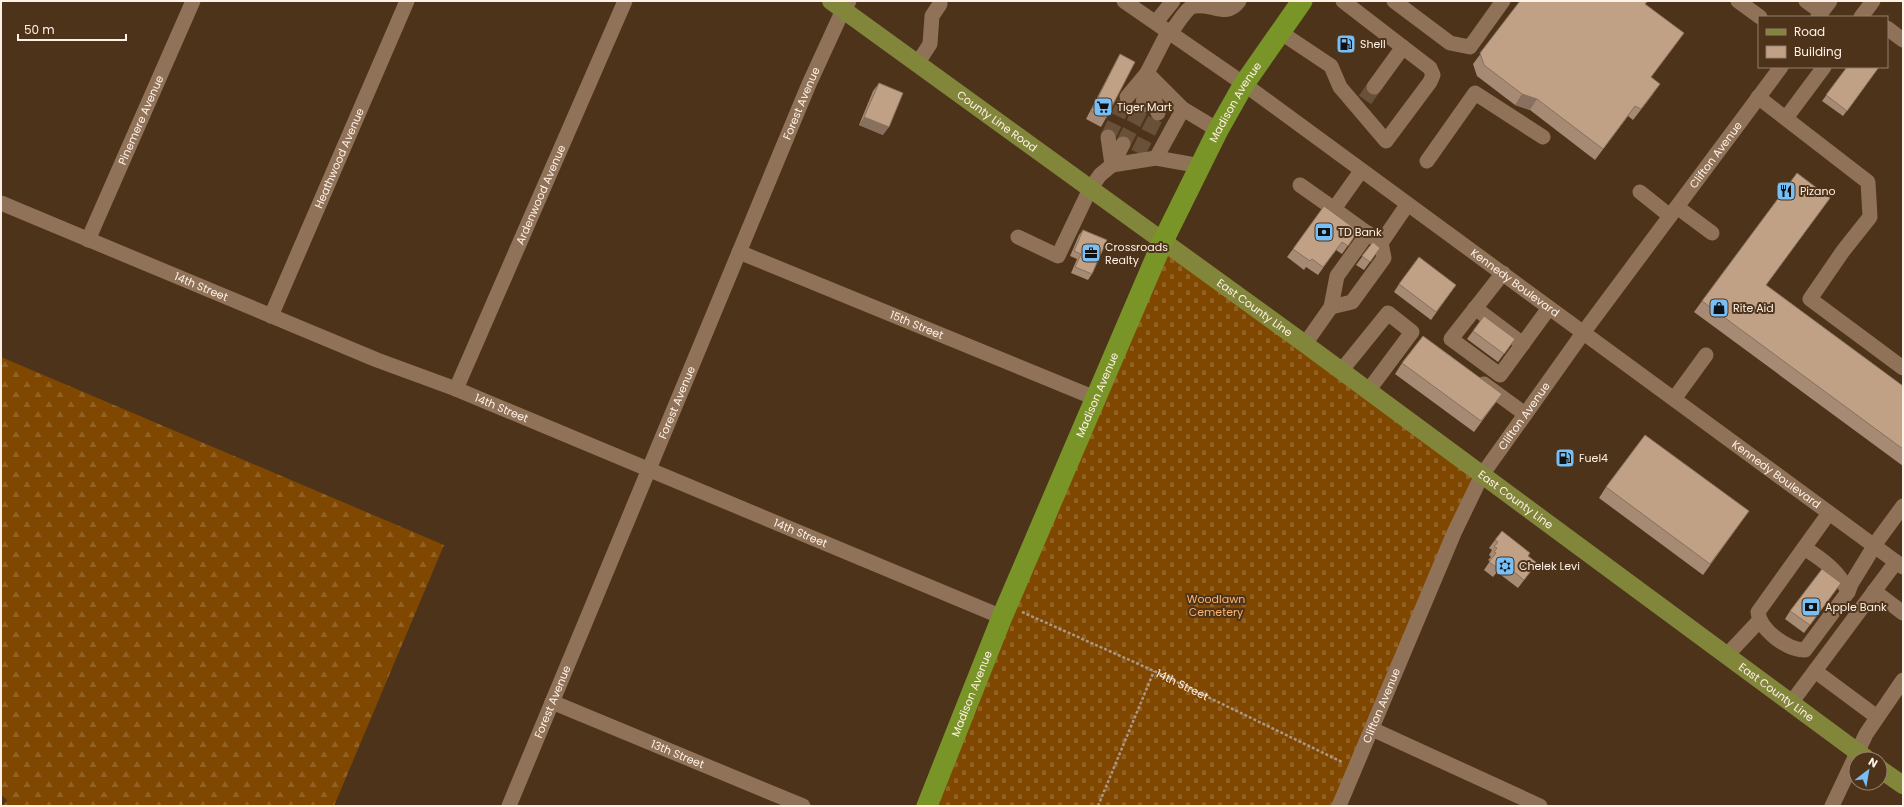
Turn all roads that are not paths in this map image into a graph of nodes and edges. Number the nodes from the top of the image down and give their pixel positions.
1 (193, 1) edge
2 (407, 1) edge
3 (625, 1) edge
4 (940, 1) edge
5 (1124, 1) edge
6 (1173, 1) edge
7 (1239, 1) edge
8 (1302, 1) edge
9 (1343, 1) edge
10 (1394, 1) edge
11 (1503, 1) edge
12 (1738, 1) edge
13 (1806, 1) edge
14 (841, 4) edge
15 (1823, 10) edge
16 (1759, 16) edge
17 (1156, 22) junction
18 (1888, 29) edge
19 (1170, 31) junction
20 (1280, 32) junction
21 (1903, 40) edge
22 (1403, 47) junction
23 (917, 64) junction
24 (1780, 68) edge
25 (1823, 68) edge
26 (1147, 73) junction
27 (1244, 84) junction
28 (1374, 87) tunnel mouth
29 (1127, 97) tunnel mouth
30 (1758, 98) junction
31 (1143, 105) tunnel mouth
32 (1183, 109) junction
33 (1158, 113) tunnel mouth
34 (1786, 118) junction
35 (1218, 130) junction
36 (1108, 137) tunnel mouth
37 (1543, 137) dead end
38 (1123, 144) tunnel mouth
39 (1138, 153) tunnel mouth
40 (1156, 158) junction
41 (1427, 161) dead end
42 (1112, 165) junction
43 (1200, 166) junction
44 (1361, 171) junction
45 (1300, 185) dead end
46 (1090, 189) junction
47 (1640, 192) dead end
48 (1, 202) edge
49 (1407, 204) junction
50 (1334, 209) junction
51 (1674, 211) junction
52 (1368, 233) junction
53 (1712, 233) dead end
54 (1018, 237) dead end
55 (88, 240) junction
56 (1163, 241) junction
57 (1381, 243) junction
58 (739, 252) junction
59 (1502, 273) junction
60 (1331, 307) junction
61 (1475, 308) junction
62 (1549, 308) junction
63 (271, 316) junction
64 (1412, 332) junction
65 (1583, 333) junction
66 (1425, 341) edge
67 (1305, 344) junction
68 (1523, 344) junction
69 (1706, 354) dead end
70 (1903, 368) edge
71 (1341, 370) junction
72 (1475, 378) edge
73 (456, 389) junction
74 (1368, 391) junction
75 (1095, 398) junction
76 (1674, 399) junction
77 (1525, 414) junction
78 (648, 470) junction
79 (1482, 475) junction
80 (1903, 506) edge
81 (1829, 513) junction
82 (1874, 546) junction
83 (1804, 548) junction
84 (1900, 565) edge
85 (1848, 592) junction
86 (1874, 592) junction
87 (1004, 612) junction
88 (1903, 612) edge
89 (1759, 621) junction
90 (1726, 656) junction
91 (1815, 672) junction
92 (1903, 680) edge
93 (552, 702) junction
94 (1791, 703) junction
95 (1877, 718) junction
96 (1372, 729) junction
97 (1857, 751) edge
98 (1864, 751) edge
99 (1888, 774) edge
100 (1848, 779) edge
101 (1903, 785) edge
102 (509, 806) edge
103 (803, 806) edge
104 (927, 806) edge
105 (1339, 806) edge
106 (1540, 806) edge
107 (1832, 806) edge

1 - 55 street, Pinemere Avenue
2 - 63 street, Heathwood Avenue
3 - 73 street, Ardenwood Avenue
4 - 23 street
5 - 17 street, Kennedy Boulevard
6 - 17 street
7 - 19 street
8 - 20 highway, Madison Avenue
9 - 22 street
10 - 11 street
12 - 16 street
13 - 15 street
14 - 23 main road, County Line Road
14 - 58 street, Forest Avenue
17 - 19 street, Kennedy Boulevard
18 - 21 street
19 - 26 street
19 - 27 street, Kennedy Boulevard
20 - 22 street
20 - 27 highway, Madison Avenue
22 - 28 street
23 - 46 main road, County Line Road
24 - 30 street, Clifton Avenue
25 - 34 street
26 - 29 street
26 - 31 street
26 - 32 street
26 - 33 street
27 - 35 highway, Madison Avenue
27 - 44 street, Kennedy Boulevard
30 - 34 street
30 - 51 street, Clifton Avenue
32 - 35 street
32 - 40 street
34 - 70 street
35 - 43 highway, Madison Avenue
36 - 42 street
37 - 41 street
38 - 42 street
39 - 42 street
40 - 42 street
40 - 43 street
42 - 46 street
43 - 56 highway, Madison Avenue
44 - 49 street, Kennedy Boulevard
44 - 50 street
45 - 50 street
46 - 54 street
46 - 56 main road, County Line Road
47 - 51 street
48 - 55 street, 14th Street
49 - 57 street
49 - 59 street, Kennedy Boulevard
50 - 52 street
51 - 53 street
51 - 65 street, Clifton Avenue
52 - 57 street
52 - 60 street
55 - 63 street, 14th Street
56 - 67 main road, East County Line
56 - 75 highway, Madison Avenue
57 - 60 street
58 - 75 street, 15th Street
58 - 78 street, Forest Avenue
59 - 61 street
59 - 62 street, Kennedy Boulevard
60 - 67 street
61 - 68 street
61 - 68 street
62 - 65 street, Kennedy Boulevard
62 - 68 street
63 - 73 street, 14th Street
64 - 66 street
64 - 71 street
64 - 74 street
65 - 76 street, Kennedy Boulevard
65 - 77 street, Clifton Avenue
67 - 71 main road, East County Line
69 - 76 street
71 - 74 main road, East County Line
72 - 77 street
73 - 78 street, 14th Street
74 - 79 main road, East County Line
75 - 87 highway, Madison Avenue
76 - 81 street, Kennedy Boulevard
77 - 79 street, Clifton Avenue
78 - 87 street, 14th Street
78 - 93 street, Forest Avenue
79 - 90 main road, East County Line
79 - 96 street, Clifton Avenue
80 - 82 street
81 - 82 street, Kennedy Boulevard
81 - 83 street
82 - 84 street, Kennedy Boulevard
82 - 85 street
83 - 85 street
83 - 89 street
84 - 86 street
85 - 89 street
86 - 88 street
86 - 91 street
87 - 104 highway, Madison Avenue
89 - 90 street
90 - 94 main road, East County Line
91 - 94 street
91 - 95 street
92 - 95 street
93 - 102 street, Forest Avenue
93 - 103 street, 13th Street
94 - 97 main road, East County Line
95 - 98 street
96 - 105 street, Clifton Avenue
96 - 106 street
99 - 101 main road
100 - 107 street

